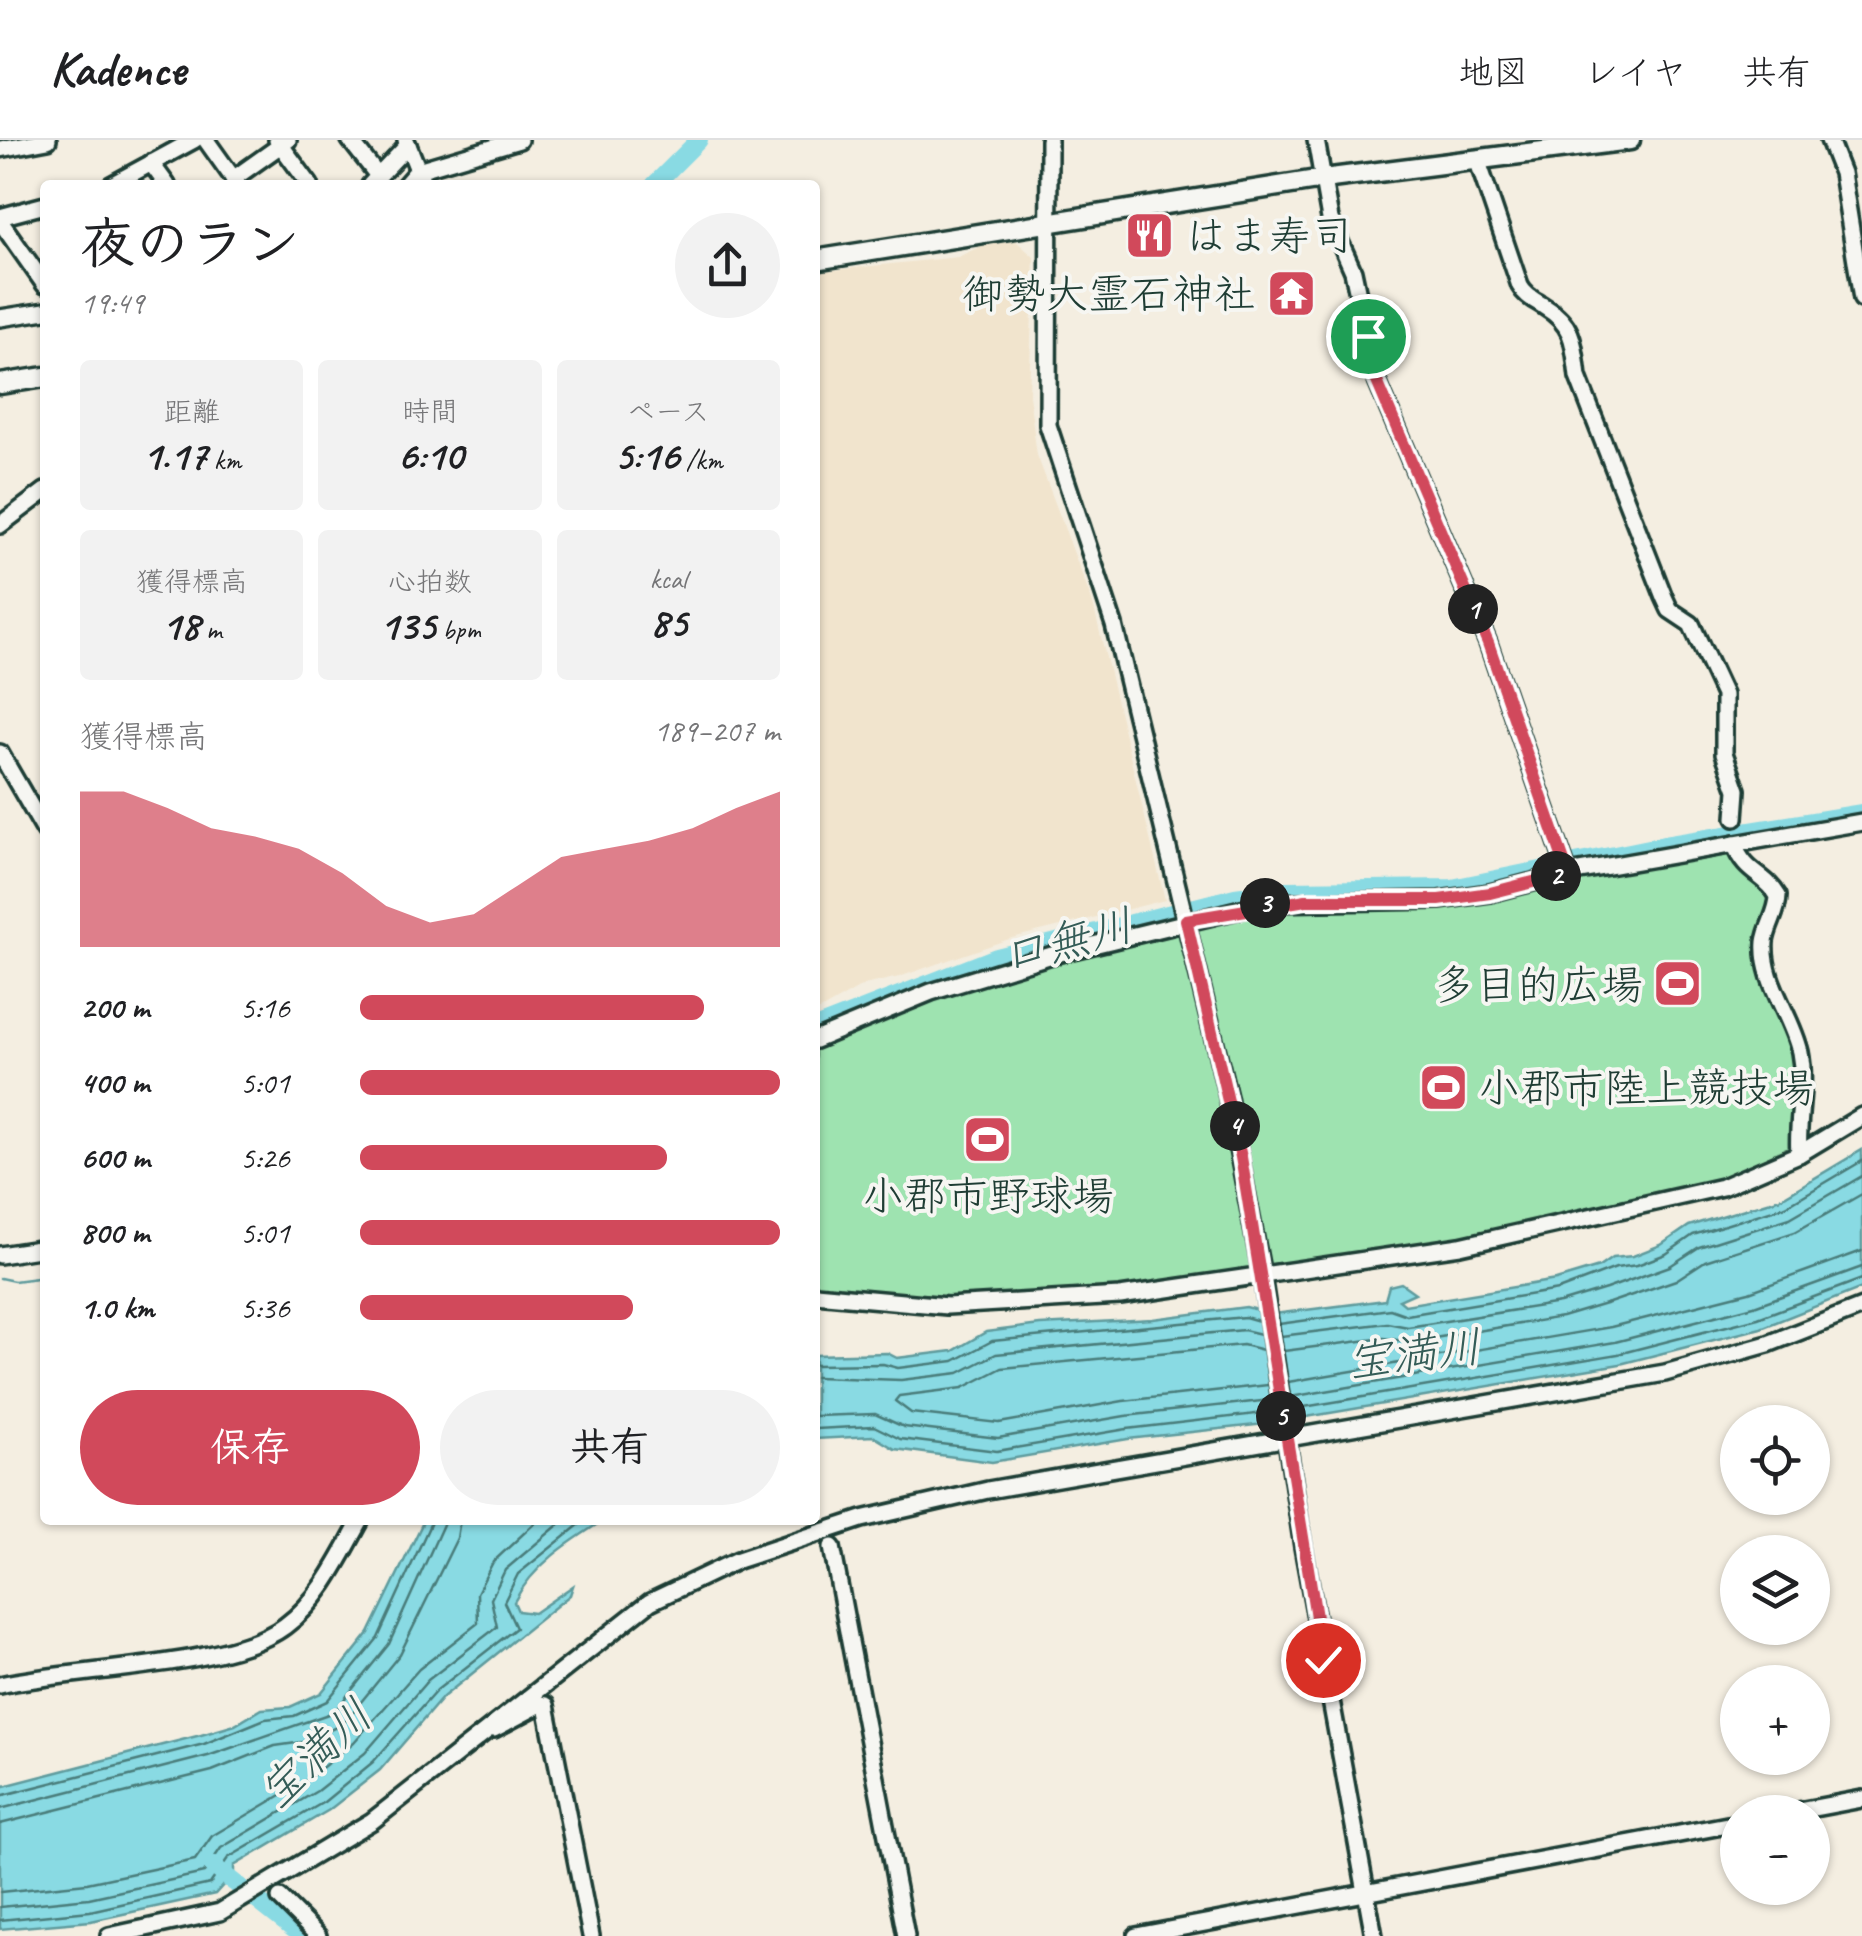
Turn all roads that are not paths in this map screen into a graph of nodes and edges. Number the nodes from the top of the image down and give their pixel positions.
1 (48, 140) edge
2 (194, 140) edge
3 (206, 140) edge
4 (350, 140) edge
5 (519, 140) edge
6 (1050, 140) edge
7 (1316, 140) edge
8 (1630, 140) edge
9 (1829, 140) edge
10 (282, 142) edge
11 (407, 142) edge
12 (1551, 144) edge
13 (1504, 147) edge
14 (0, 149) edge
15 (1477, 159) junction
16 (151, 163) junction
17 (421, 178) edge
18 (1323, 179) junction
19 (120, 180) edge
20 (163, 180) edge
21 (234, 180) edge
22 (237, 180) edge
23 (307, 180) edge
24 (373, 180) edge
25 (375, 180) edge
26 (40, 207) edge
27 (0, 219) edge
28 (1048, 224) junction
29 (820, 259) edge
30 (40, 278) edge
31 (1862, 299) edge
32 (40, 311) edge
33 (2, 315) edge
34 (40, 379) edge
35 (0, 384) edge
36 (40, 495) edge
37 (0, 525) edge
38 (0, 753) edge
39 (1735, 818) dead end
40 (40, 822) edge
41 (1862, 822) edge
42 (1734, 844) junction
43 (1568, 873) junction
44 (1186, 920) junction
45 (820, 1038) edge
46 (1862, 1116) edge
47 (1800, 1154) junction
48 (40, 1249) edge
49 (0, 1255) edge
50 (1263, 1281) junction
51 (820, 1294) edge
52 (1862, 1307) edge
53 (1285, 1439) junction
54 (358, 1525) edge
55 (832, 1547) dead end
56 (0, 1685) edge
57 (486, 1730) junction
58 (1862, 1799) edge
59 (1830, 1805) edge
60 (1720, 1826) edge
61 (1367, 1892) junction
62 (280, 1898) dead end
63 (164, 1924) junction
64 (109, 1936) edge
65 (144, 1936) edge
66 (318, 1936) edge
67 (591, 1936) edge
68 (906, 1936) edge
69 (1136, 1936) edge
70 (1374, 1936) edge

1 - 14 street
2 - 16 street
3 - 21 street
4 - 24 street
5 - 17 street
6 - 28 street
7 - 18 street
8 - 12 main road
9 - 31 street
10 - 22 street
10 - 23 street
11 - 17 street
11 - 25 street
12 - 13 main road
13 - 15 main road
15 - 18 main road
15 - 39 street
16 - 19 street
16 - 20 street
18 - 28 main road
18 - 43 street
26 - 27 street
27 - 30 street
28 - 29 main road
28 - 44 street
32 - 33 street
34 - 35 main road
36 - 37 street
38 - 40 street
41 - 42 street
42 - 43 street
42 - 47 street
43 - 44 street
44 - 45 street
44 - 50 street
46 - 47 street
47 - 50 street
48 - 49 street
50 - 51 street
50 - 53 street
52 - 53 street
53 - 57 street
53 - 61 street
54 - 56 street
55 - 68 street
57 - 63 street
57 - 67 street
58 - 59 street
60 - 61 street
61 - 69 street
61 - 70 street
62 - 66 street
63 - 64 street
63 - 65 street

